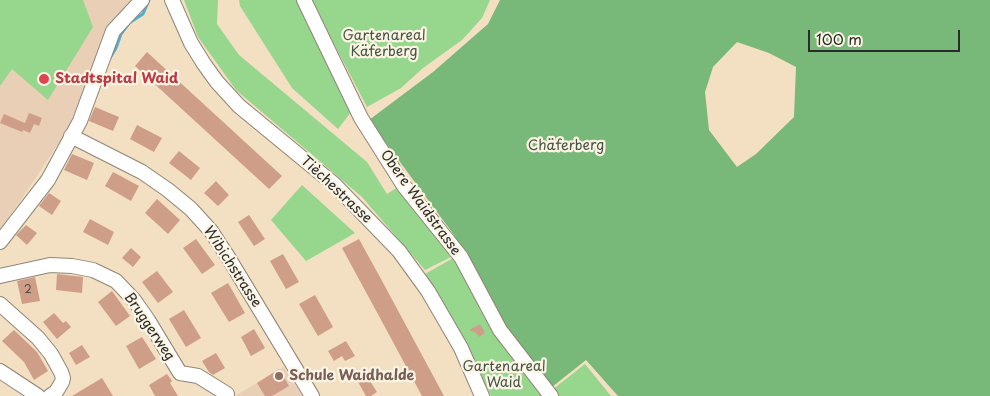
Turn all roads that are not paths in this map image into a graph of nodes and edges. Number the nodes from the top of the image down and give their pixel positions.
1 (142, 0) edge
2 (172, 0) edge
3 (304, 0) edge
4 (71, 136) junction
5 (0, 242) edge
6 (0, 276) edge
7 (0, 304) edge
8 (0, 371) edge
9 (227, 394) dead end
10 (38, 396) edge
11 (50, 396) edge
12 (312, 396) edge
13 (482, 396) edge
14 (551, 396) edge

1 - 4 street
2 - 13 street, Tièchestrasse
3 - 14 street, Obere Waidstrasse
4 - 5 street
4 - 12 street, Wibichstrasse
6 - 9 street, Bruggerweg
7 - 11 street
8 - 10 street

